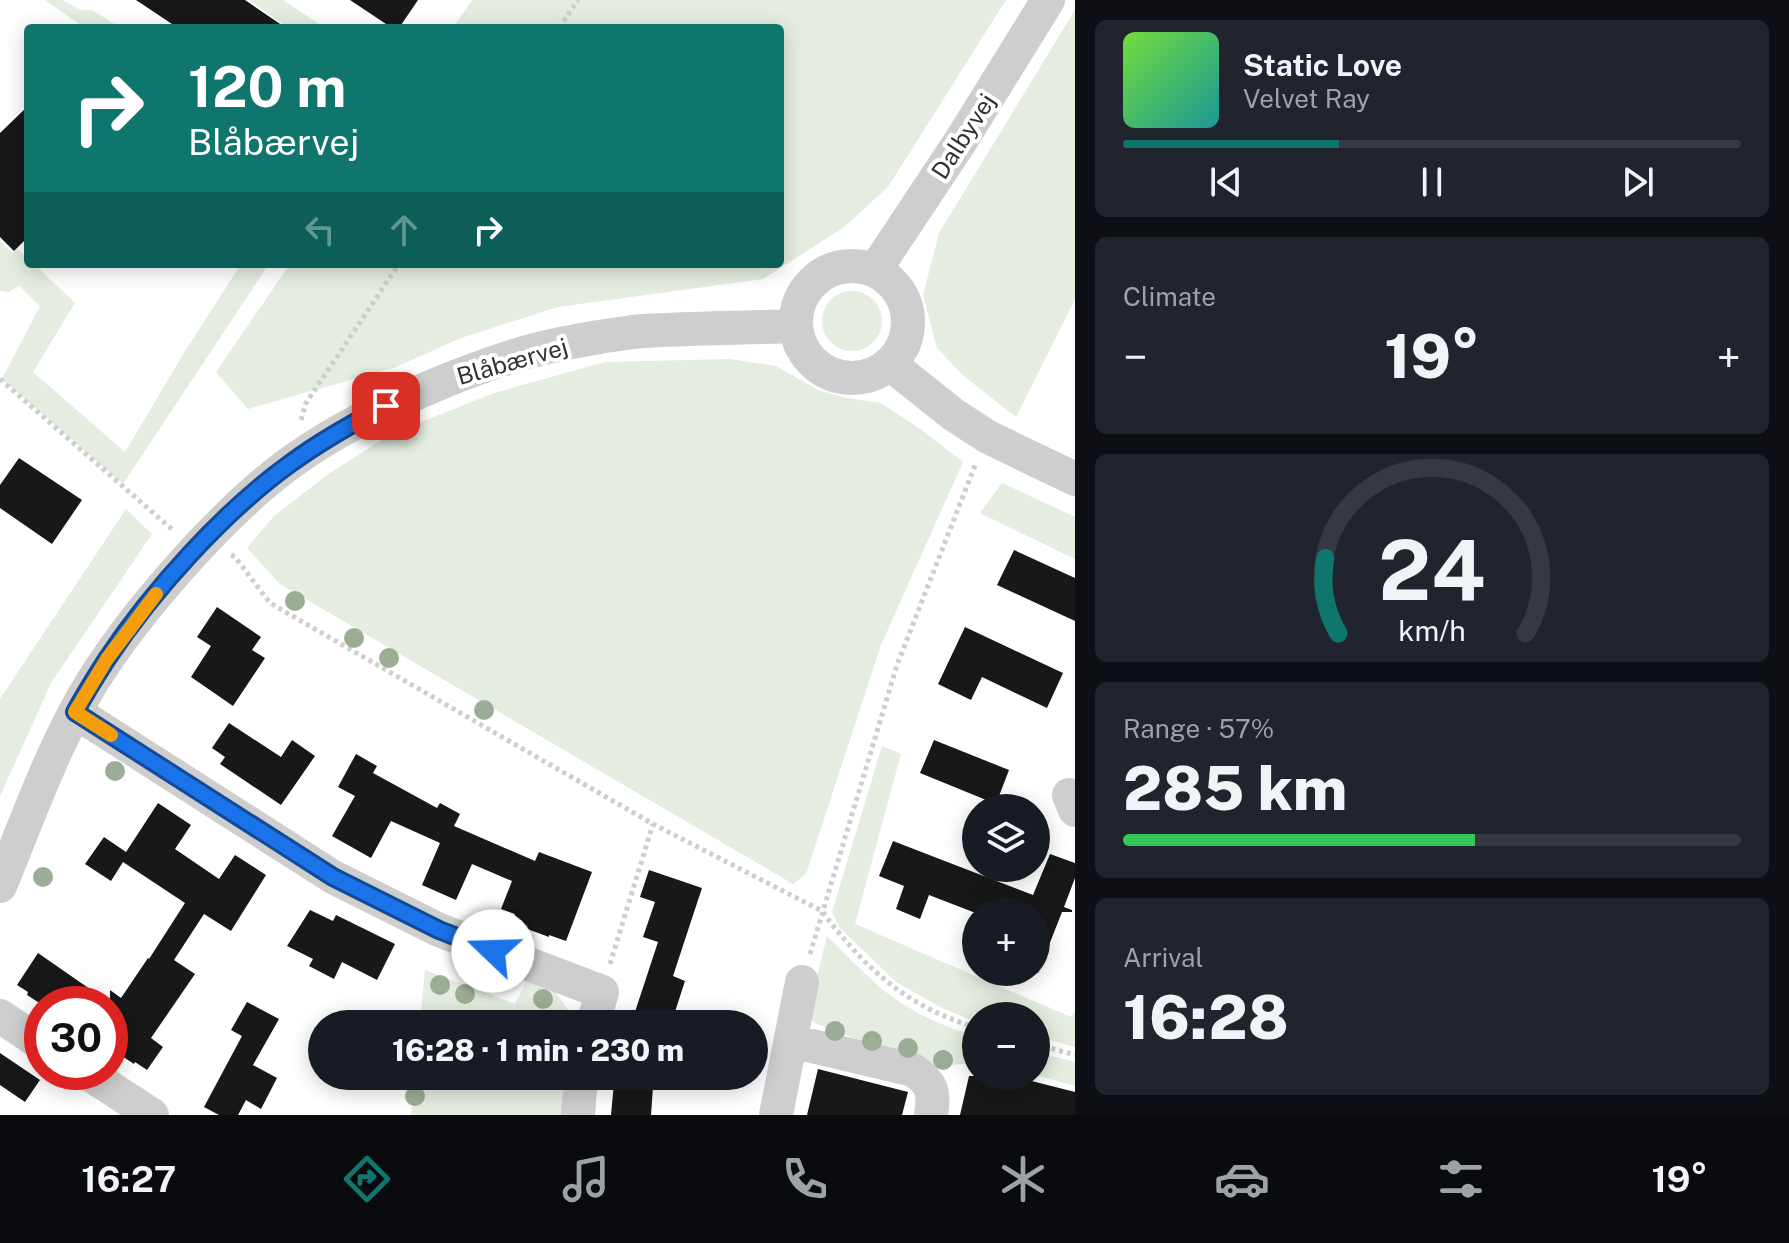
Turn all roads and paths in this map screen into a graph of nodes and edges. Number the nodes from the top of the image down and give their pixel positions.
1 (578, 0) edge
2 (1048, 0) edge
3 (562, 24) edge
4 (396, 268) edge
5 (875, 270) junction
6 (796, 326) junction
7 (890, 364) junction
8 (0, 379) edge
9 (988, 437) junction
10 (289, 464) junction
11 (1075, 479) edge
12 (200, 545) junction
13 (75, 712) junction
14 (653, 824) junction
15 (0, 886) edge
16 (822, 911) junction
17 (802, 982) joint
18 (598, 1008) edge
19 (0, 1016) edge
20 (962, 1024) edge
21 (24, 1032) edge
22 (791, 1041) junction
23 (1050, 1048) edge
24 (1075, 1055) edge
25 (114, 1090) edge
26 (580, 1090) edge
27 (152, 1115) edge
28 (578, 1115) edge
29 (776, 1115) edge
30 (931, 1115) edge

1 - 3 path
2 - 5 street, Dalbyvej
4 - 10 path
5 - 6 street
5 - 7 street
6 - 7 street
6 - 10 street, Blåbærvej
7 - 9 street
8 - 12 path
9 - 11 street
9 - 16 path
10 - 12 street, Blåbærvej
12 - 13 street, Blåbærvej
12 - 14 path
13 - 15 street, Blåbærvej
13 - 18 street
14 - 16 path
14 - 18 path
16 - 17 path
16 - 20 path
17 - 22 street
19 - 21 street
22 - 29 street
22 - 30 street
23 - 24 path
25 - 27 street
26 - 28 street

